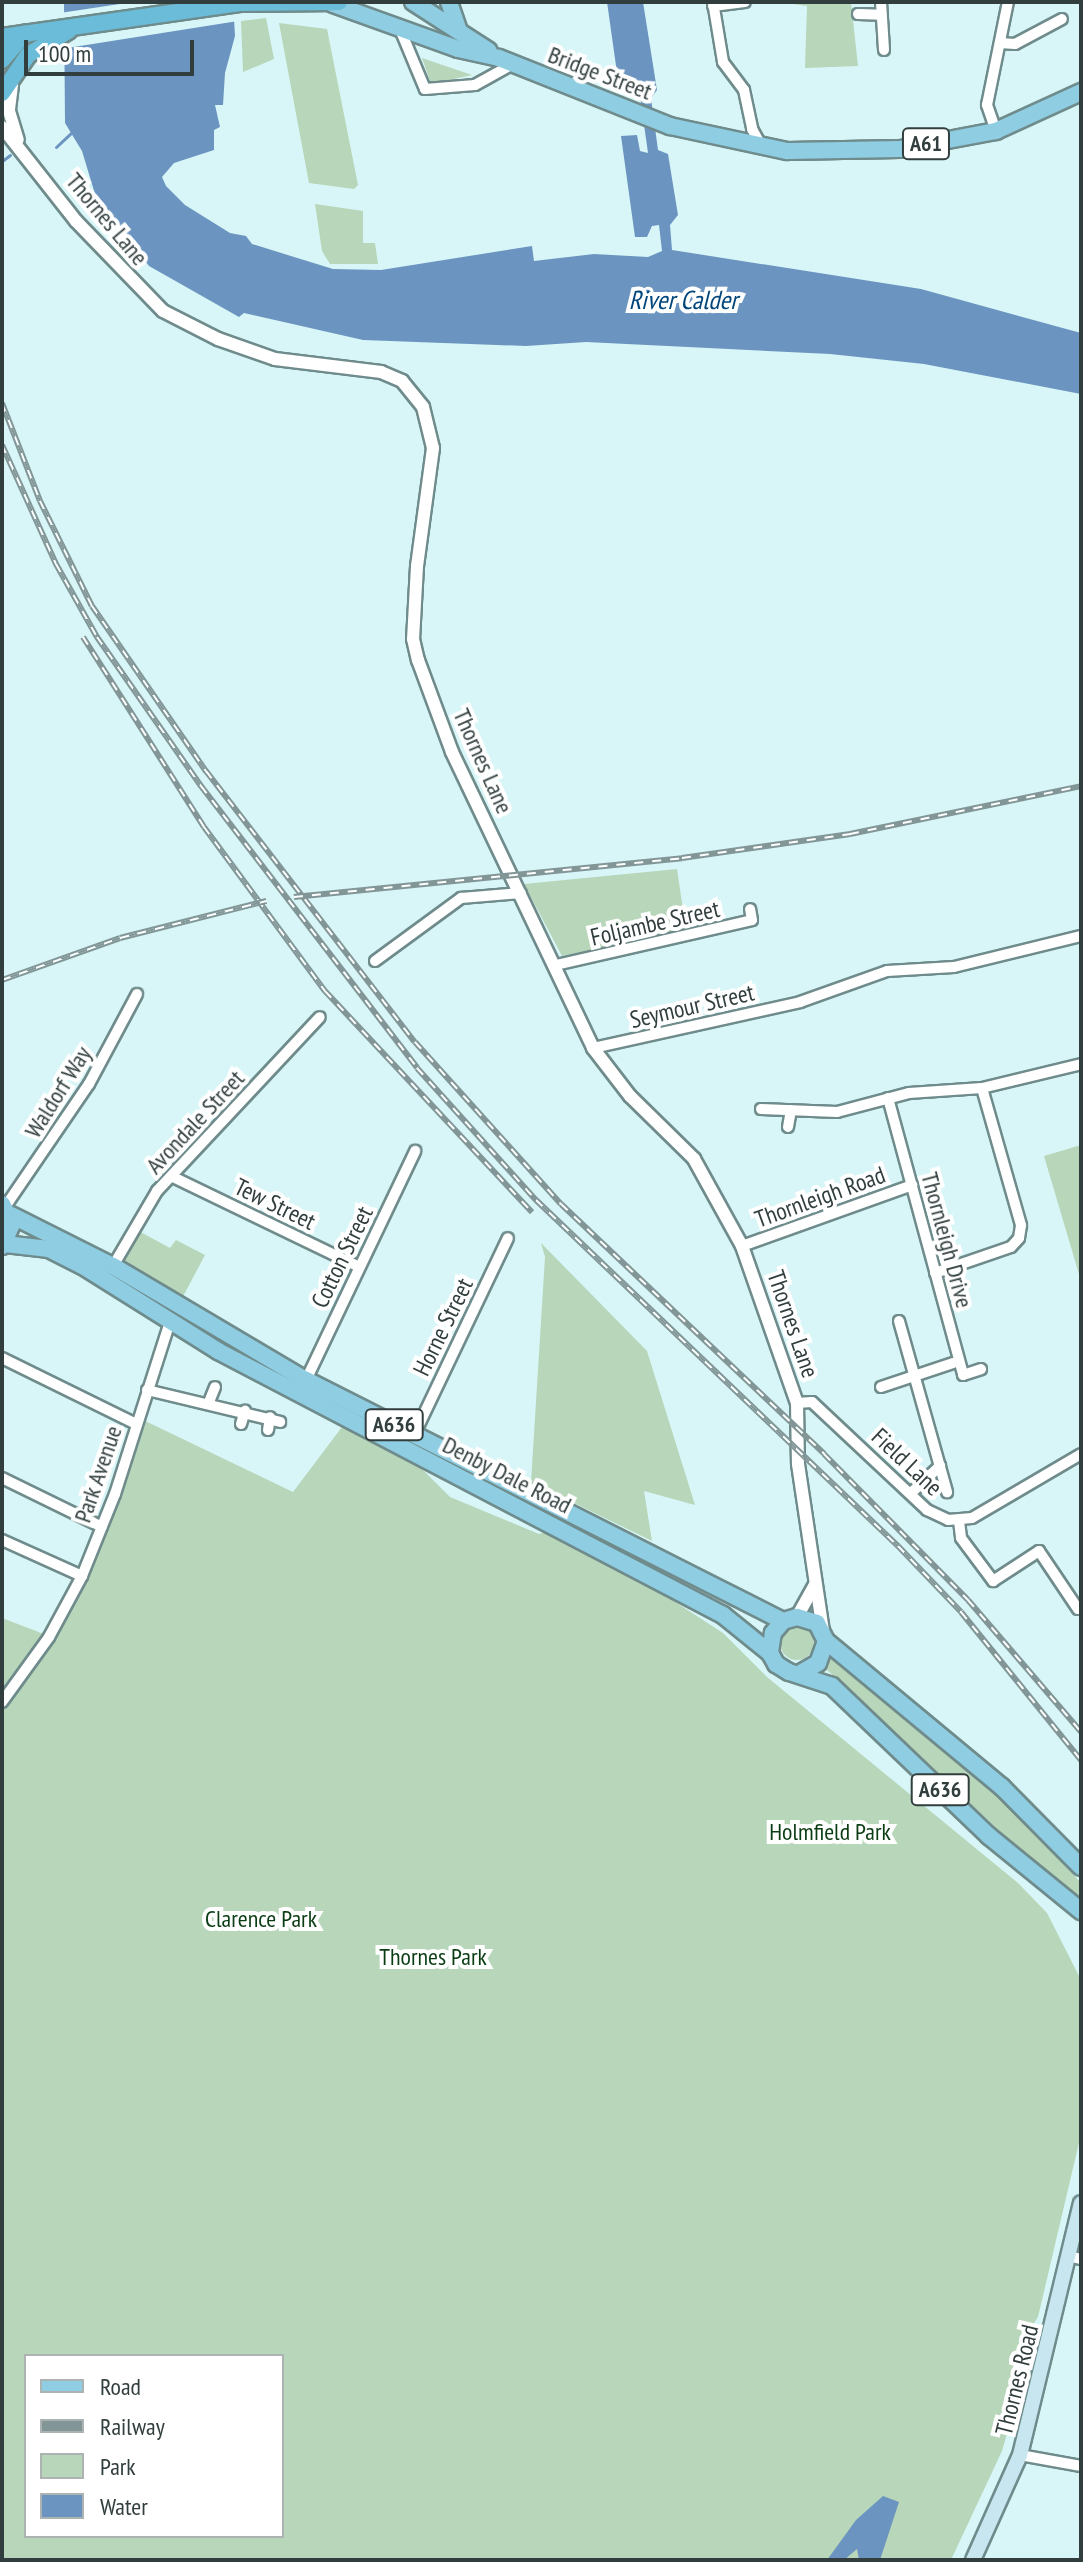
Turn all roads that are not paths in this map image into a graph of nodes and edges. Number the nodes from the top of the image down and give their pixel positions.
1 (240, 2) edge
2 (413, 2) edge
3 (449, 2) edge
4 (745, 2) edge
5 (881, 2) edge
6 (1008, 2) edge
7 (336, 3) edge
8 (713, 4) edge
9 (858, 14) dead end
10 (881, 15) junction
11 (1062, 19) dead end
12 (399, 27) junction
13 (64, 31) junction
14 (459, 31) junction
15 (25, 34) junction
16 (2, 37) edge
17 (1000, 43) junction
18 (884, 50) dead end
19 (2, 60) edge
20 (506, 61) junction
21 (20, 65) junction
22 (1081, 92) edge
23 (2, 93) edge
24 (748, 117) junction
25 (2, 127) edge
26 (996, 131) junction
27 (2, 140) edge
28 (732, 141) junction
29 (21, 147) junction
30 (762, 147) junction
31 (521, 893) junction
32 (750, 909) dead end
33 (1081, 936) edge
34 (375, 961) dead end
35 (556, 965) junction
36 (137, 994) dead end
37 (320, 1017) dead end
38 (593, 1048) junction
39 (1081, 1064) edge
40 (982, 1088) junction
41 (888, 1098) junction
42 (761, 1109) dead end
43 (791, 1110) junction
44 (788, 1127) dead end
45 (415, 1151) dead end
46 (173, 1177) junction
47 (912, 1185) junction
48 (6, 1209) edge
49 (508, 1238) dead end
50 (3, 1245) edge
51 (742, 1246) junction
52 (113, 1266) junction
53 (359, 1267) junction
54 (935, 1273) junction
55 (171, 1319) junction
56 (899, 1321) dead end
57 (2, 1358) edge
58 (953, 1363) dead end
59 (981, 1369) dead end
60 (916, 1375) junction
61 (306, 1380) junction
62 (215, 1387) dead end
63 (881, 1387) dead end
64 (147, 1390) junction
65 (209, 1402) junction
66 (797, 1403) junction
67 (245, 1411) junction
68 (136, 1424) junction
69 (241, 1424) dead end
70 (268, 1430) dead end
71 (414, 1435) junction
72 (1081, 1454) edge
73 (940, 1466) junction
74 (2, 1478) edge
75 (947, 1492) dead end
76 (911, 1493) junction
77 (959, 1521) junction
78 (102, 1527) junction
79 (2, 1540) edge
80 (82, 1576) junction
81 (815, 1584) junction
82 (1078, 1609) dead end
83 (790, 1619) junction
84 (825, 1637) junction
85 (770, 1653) junction
86 (799, 1674) junction
87 (2, 1702) edge
88 (1081, 1867) edge
89 (1081, 1911) edge
90 (1081, 2203) edge
91 (1075, 2258) edge
92 (1020, 2455) junction
93 (1081, 2466) edge
94 (973, 2560) edge

1 - 7 highway, A61
1 - 13 highway, A61
2 - 14 main road, Bridge Street / A61
3 - 14 main road
4 - 8 street
5 - 10 street
6 - 17 street
7 - 12 main road, Bridge Street / A61
8 - 24 street
9 - 10 street
10 - 18 street
11 - 17 street
12 - 20 main road, Bridge Street / A61
12 - 20 street, Bridge Street
13 - 15 highway, A61
13 - 21 highway
14 - 20 main road, Bridge Street / A61
15 - 16 highway, A61
15 - 19 highway
17 - 26 street
20 - 28 main road, Bridge Street / A61
21 - 23 highway
21 - 29 street
22 - 26 main road, A61
24 - 28 street
24 - 30 street
25 - 29 street, Thornes Lane
26 - 30 main road, A61
27 - 29 street
28 - 30 main road, A61
29 - 31 street, Thornes Lane
31 - 34 street
31 - 35 street, Thornes Lane
32 - 35 street, Foljambe Street
33 - 38 street, Seymour Street
35 - 38 street, Thornes Lane
36 - 48 street, Waldorf Way
37 - 46 street, Avondale Street
38 - 51 street, Thornes Lane
39 - 40 street
40 - 41 street
40 - 54 street
41 - 43 street
41 - 47 street, Thornleigh Drive
42 - 43 street
43 - 44 street
45 - 53 street, Cotton Street
46 - 52 street, Avondale Street
46 - 53 street, Tew Street
47 - 51 street, Thornleigh Road
47 - 54 street, Thornleigh Drive
48 - 50 main road, A636
48 - 52 main road, Denby Dale Road / A636
49 - 71 street, Horne Street
50 - 55 main road, Denby Dale Road / A636
51 - 66 street, Thornes Lane
52 - 61 main road, Denby Dale Road / A636
53 - 61 street, Cotton Street
54 - 59 street, Thornleigh Drive
55 - 64 street, Park Avenue
55 - 85 main road, Denby Dale Road / A636
56 - 60 street
57 - 68 street
58 - 60 street
60 - 63 street
60 - 73 street
61 - 71 main road, Denby Dale Road / A636
62 - 65 street
64 - 65 street
64 - 68 street, Park Avenue
65 - 67 street
66 - 76 street, Field Lane
66 - 81 street, Thornes Lane
67 - 69 street
67 - 70 street
68 - 78 street, Park Avenue
71 - 83 main road, Denby Dale Road / A636
72 - 77 street, Field Lane
73 - 75 street
73 - 76 street
74 - 78 street
76 - 77 street, Field Lane
77 - 82 street
78 - 80 street, Park Avenue
79 - 80 street
80 - 87 street, Park Avenue
81 - 83 street
81 - 84 street, Thornes Lane
83 - 84 main road, A636
83 - 85 main road
84 - 86 main road
84 - 88 main road, A636
85 - 86 main road, A636
86 - 89 main road, A636
90 - 91 main road, Thornes Road
91 - 92 main road, Thornes Road
92 - 93 street
92 - 94 main road, Thornes Road

